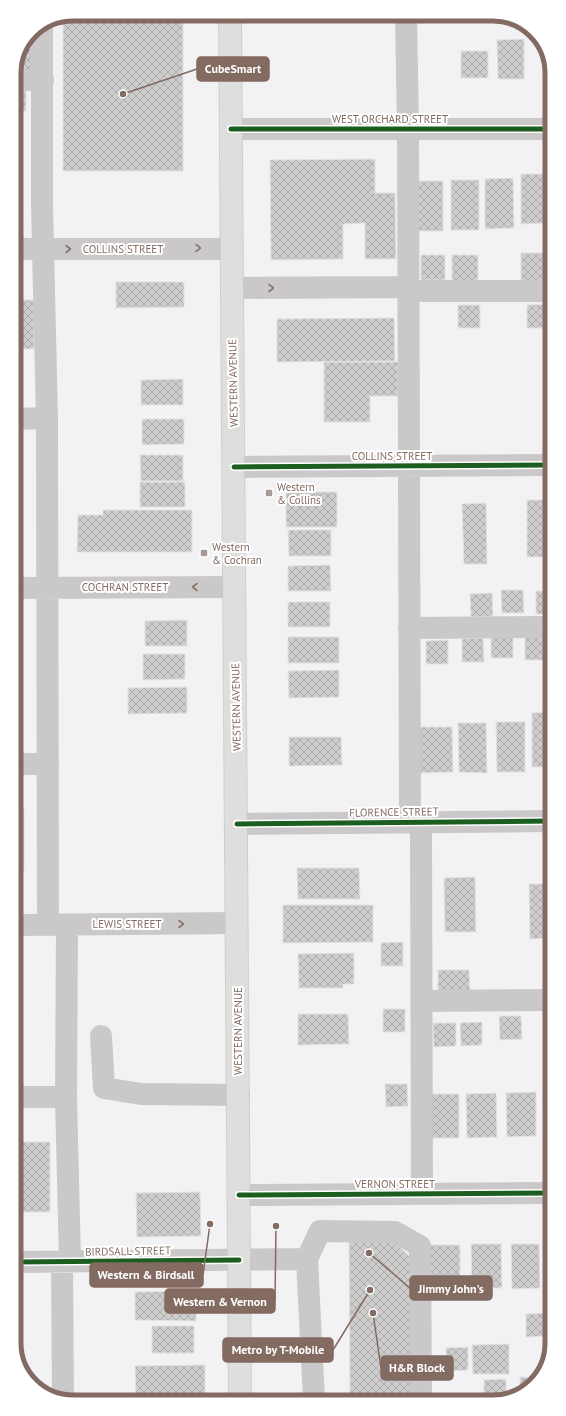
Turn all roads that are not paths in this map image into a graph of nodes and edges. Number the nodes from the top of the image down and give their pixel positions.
1 (230, 21) edge
2 (406, 21) edge
3 (42, 32) edge
4 (21, 80) edge
5 (43, 80) junction
6 (231, 129) junction
7 (408, 129) junction
8 (545, 129) edge
9 (21, 249) edge
10 (43, 249) junction
11 (232, 249) junction
12 (232, 288) junction
13 (408, 289) junction
14 (545, 291) edge
15 (21, 418) edge
16 (47, 418) junction
17 (545, 465) edge
18 (408, 466) junction
19 (234, 467) junction
20 (234, 587) junction
21 (21, 588) edge
22 (47, 588) junction
23 (545, 627) edge
24 (409, 628) junction
25 (21, 764) edge
26 (48, 764) junction
27 (545, 821) edge
28 (416, 822) junction
29 (237, 824) junction
30 (237, 923) junction
31 (21, 925) edge
32 (58, 925) junction
33 (422, 1000) junction
34 (545, 1000) edge
35 (101, 1036) dead end
36 (238, 1095) junction
37 (21, 1097) edge
38 (66, 1097) junction
39 (545, 1193) edge
40 (422, 1194) junction
41 (239, 1195) junction
42 (307, 1259) junction
43 (239, 1260) junction
44 (66, 1261) junction
45 (21, 1262) edge
46 (63, 1394) edge
47 (240, 1395) edge
48 (314, 1395) edge
49 (421, 1395) edge

1 - 6 main road, WESTERN AVENUE
2 - 7 street
3 - 5 street
4 - 5 street
5 - 10 street
6 - 7 street, WEST ORCHARD STREET
6 - 11 main road, WESTERN AVENUE
7 - 8 street, WEST ORCHARD STREET
7 - 13 street
9 - 10 street, COLLINS STREET
10 -> 11 street, COLLINS STREET
10 - 16 street
11 - 12 main road, WESTERN AVENUE
12 -> 13 street
12 - 19 main road, WESTERN AVENUE
13 - 14 street
13 - 18 street
15 - 16 street
16 - 22 street
17 - 18 street, COLLINS STREET
18 - 19 street, COLLINS STREET
18 - 24 street
19 - 20 main road, WESTERN AVENUE
20 -> 22 street, COCHRAN STREET
20 - 29 main road, WESTERN AVENUE
21 - 22 street, COCHRAN STREET
22 - 26 street
23 - 24 street
24 - 28 street
25 - 26 street
26 - 32 street
27 - 28 street, FLORENCE STREET
28 - 29 street, FLORENCE STREET
28 - 33 street
29 - 30 main road, WESTERN AVENUE
32 -> 30 street, LEWIS STREET
30 - 36 main road, WESTERN AVENUE
31 - 32 street, LEWIS STREET
32 - 38 street
33 - 34 street
33 - 40 street
35 - 36 street
36 - 41 main road, WESTERN AVENUE
37 - 38 street
38 - 44 street
39 - 40 street, VERNON STREET
40 - 41 street, VERNON STREET
41 - 43 main road, WESTERN AVENUE
42 - 43 street, BIRDSALL STREET
42 - 48 street
42 - 49 street
43 - 44 street, BIRDSALL STREET
43 - 47 main road, WESTERN AVENUE
44 - 45 street, BIRDSALL STREET
44 - 46 street

